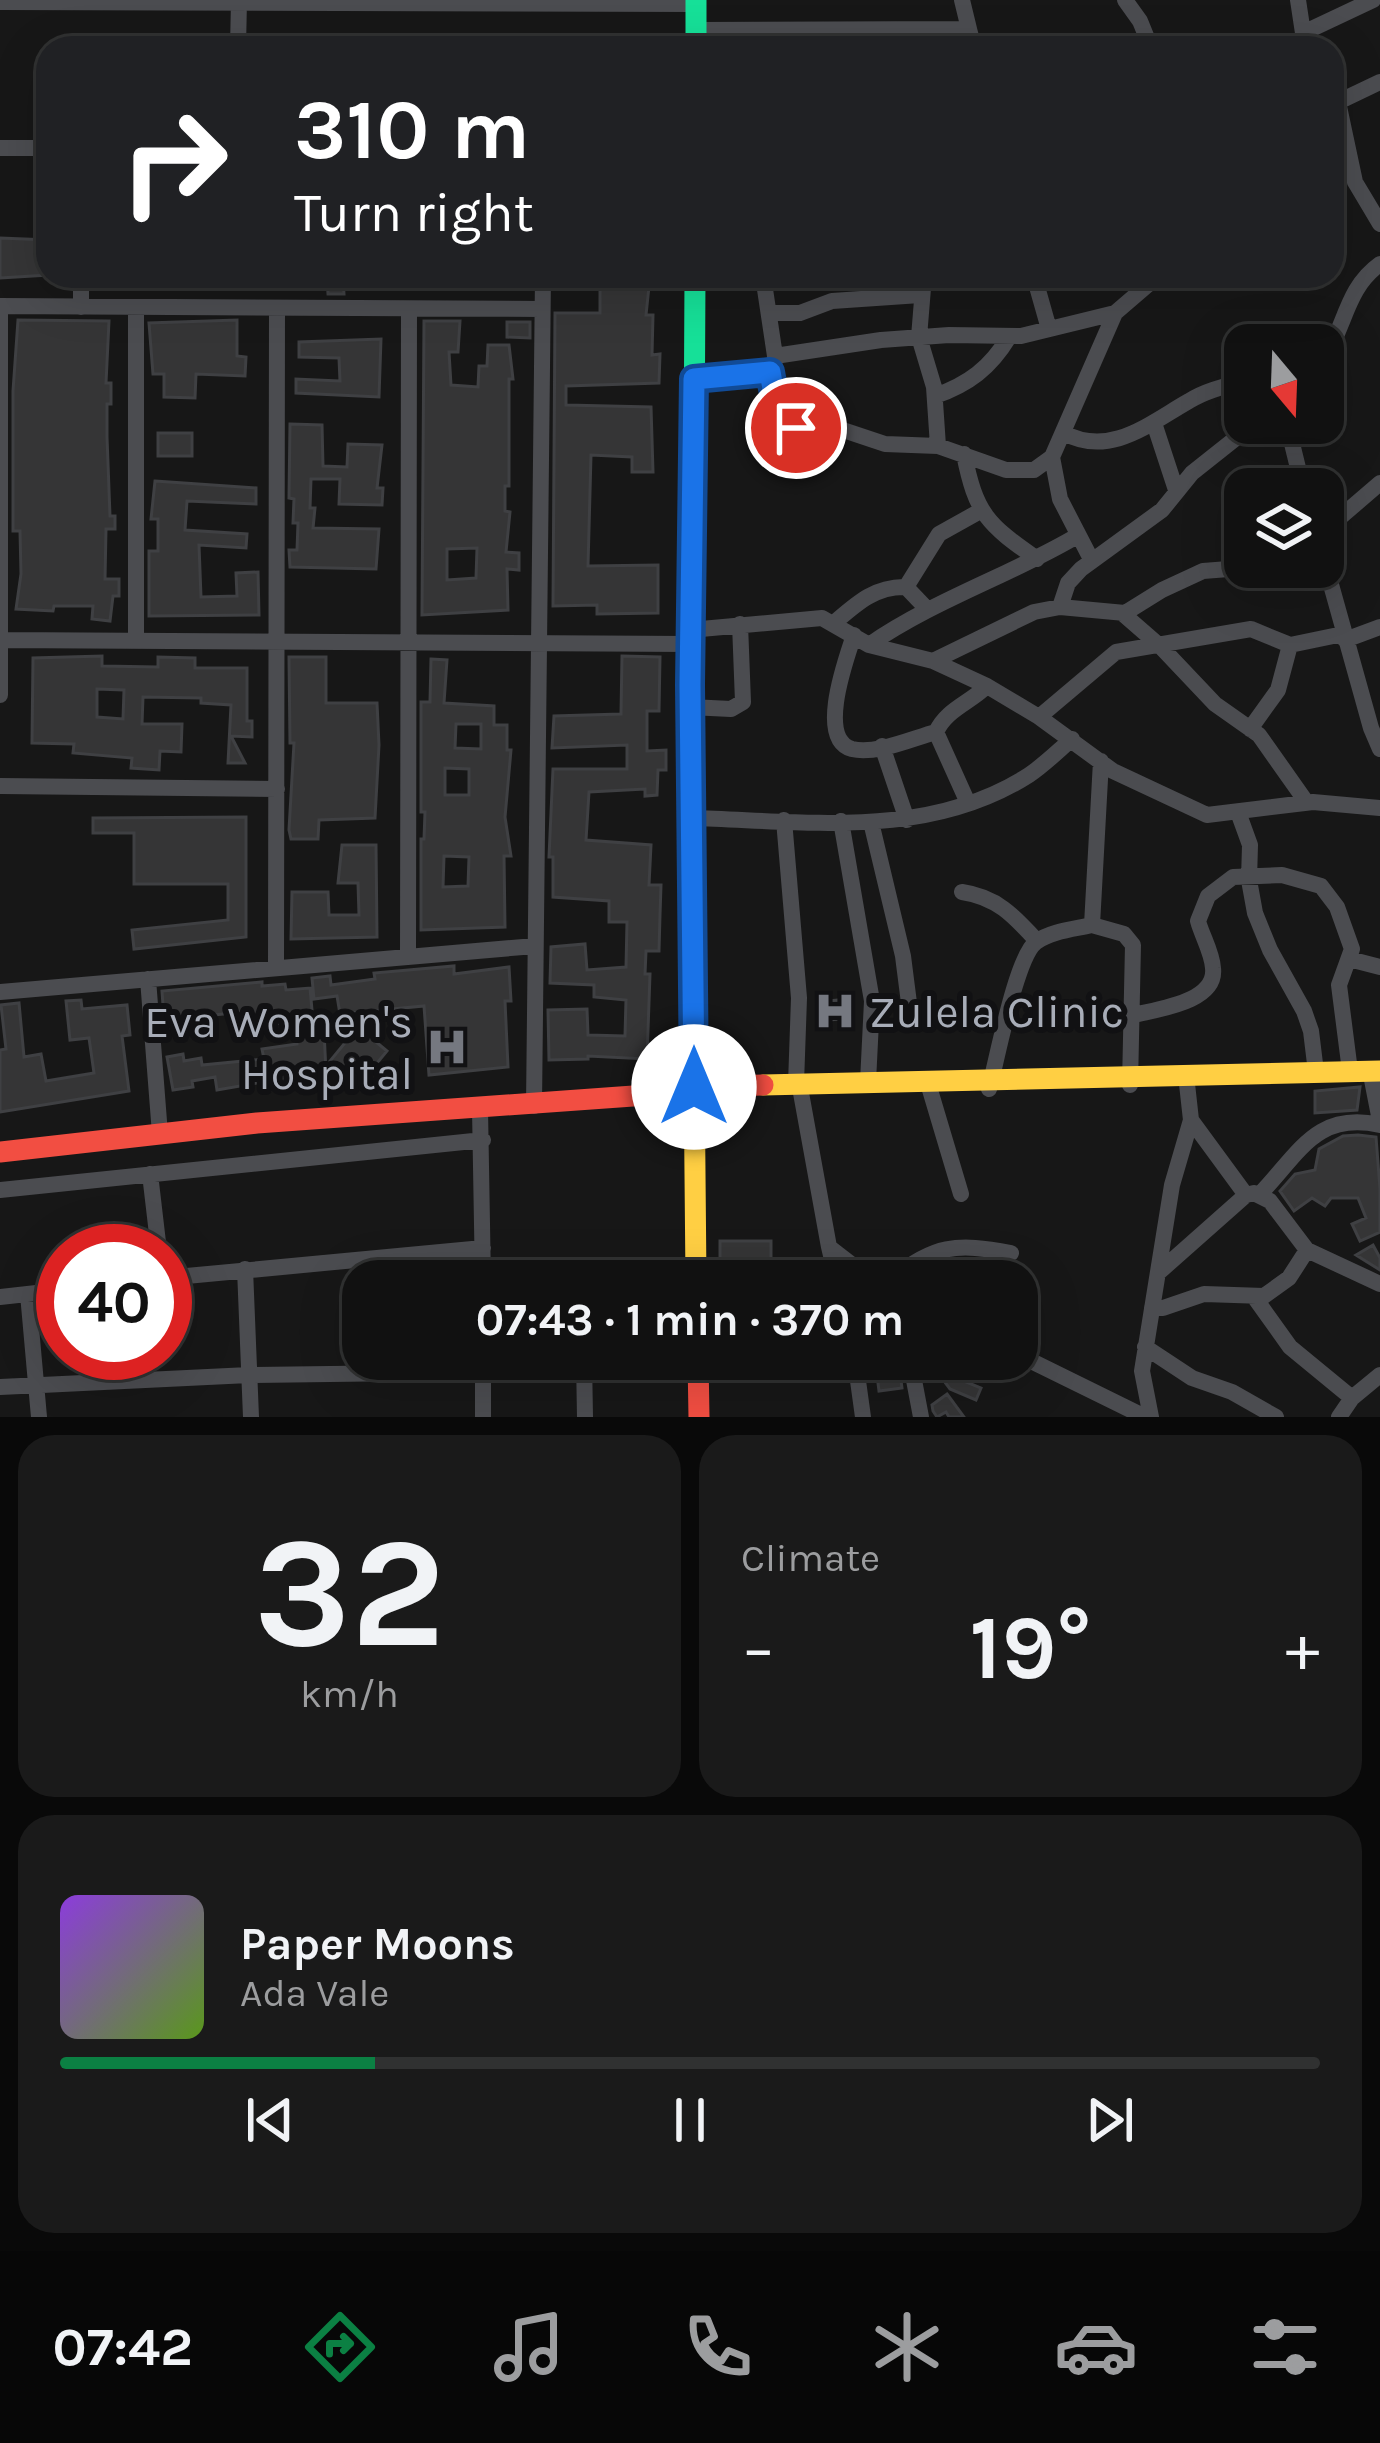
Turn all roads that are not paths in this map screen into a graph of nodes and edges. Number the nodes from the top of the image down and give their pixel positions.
1 (962, 0) edge
2 (1125, 0) edge
3 (1298, 0) edge
4 (1373, 0) edge
5 (0, 2) edge
6 (101, 2) edge
7 (239, 2) edge
8 (696, 2) edge
9 (969, 29) junction
10 (238, 36) edge
11 (696, 36) edge
12 (778, 36) edge
13 (971, 36) edge
14 (1146, 36) edge
15 (1305, 36) edge
16 (1314, 36) edge
17 (1380, 82) edge
18 (1344, 102) edge
19 (1344, 138) edge
20 (0, 148) edge
21 (36, 148) edge
22 (1380, 224) edge
23 (1380, 264) edge
24 (82, 288) edge
25 (543, 288) edge
26 (695, 288) edge
27 (765, 288) edge
28 (922, 288) edge
29 (1037, 288) edge
30 (1144, 288) edge
31 (920, 296) junction
32 (0, 306) edge
33 (81, 307) junction
34 (136, 307) junction
35 (278, 308) junction
36 (409, 309) junction
37 (542, 310) junction
38 (1115, 313) junction
39 (769, 314) junction
40 (1344, 324) edge
41 (1049, 329) junction
42 (920, 337) junction
43 (1009, 337) junction
44 (773, 364) junction
45 (694, 379) junction
46 (1224, 387) edge
47 (935, 397) junction
48 (1154, 423) junction
49 (1064, 433) junction
50 (1230, 444) edge
51 (938, 446) junction
52 (964, 454) junction
53 (1052, 457) junction
54 (1380, 483) edge
55 (1176, 490) junction
56 (982, 510) junction
57 (1344, 514) edge
58 (1077, 536) junction
59 (1037, 559) junction
60 (1091, 560) junction
61 (1224, 570) edge
62 (906, 587) junction
63 (1331, 588) edge
64 (1060, 608) junction
65 (927, 609) junction
66 (1122, 613) junction
67 (834, 623) junction
68 (740, 624) junction
69 (1380, 627) edge
70 (690, 637) junction
71 (1344, 637) junction
72 (1, 638) edge
73 (136, 640) junction
74 (862, 640) junction
75 (277, 641) junction
76 (408, 642) junction
77 (537, 643) junction
78 (1290, 645) junction
79 (1161, 646) junction
80 (934, 662) junction
81 (987, 686) junction
82 (0, 695) edge
83 (690, 707) junction
84 (1039, 717) junction
85 (1250, 729) junction
86 (936, 732) junction
87 (1072, 739) junction
88 (882, 746) junction
89 (1380, 749) edge
90 (1101, 761) junction
91 (0, 785) edge
92 (277, 789) junction
93 (1307, 802) junction
94 (968, 803) junction
95 (1380, 808) edge
96 (1238, 812) junction
97 (692, 818) junction
98 (784, 820) junction
99 (907, 820) junction
100 (841, 821) junction
101 (871, 822) junction
102 (1249, 874) junction
103 (962, 892) dead end
104 (1092, 925) junction
105 (1037, 941) junction
106 (535, 946) junction
107 (408, 957) junction
108 (1349, 959) junction
109 (1380, 967) edge
110 (276, 968) junction
111 (148, 979) junction
112 (0, 992) edge
113 (910, 1003) dead end
114 (1134, 1015) junction
115 (1350, 1071) junction
116 (1316, 1072) junction
117 (1377, 1077) edge
118 (1131, 1081) junction
119 (868, 1082) junction
120 (990, 1084) junction
121 (1187, 1084) junction
122 (799, 1089) junction
123 (930, 1090) junction
124 (688, 1092) junction
125 (534, 1106) junction
126 (481, 1109) junction
127 (1191, 1120) junction
128 (1380, 1123) edge
129 (160, 1134) junction
130 (483, 1140) junction
131 (0, 1152) edge
132 (150, 1174) junction
133 (0, 1190) edge
134 (961, 1194) dead end
135 (1253, 1194) junction
136 (156, 1224) edge
137 (829, 1247) junction
138 (483, 1248) junction
139 (1307, 1250) junction
140 (1011, 1253) dead end
141 (483, 1260) edge
142 (695, 1260) edge
143 (832, 1260) edge
144 (846, 1260) edge
145 (915, 1260) edge
146 (245, 1269) junction
147 (1157, 1274) junction
148 (192, 1275) edge
149 (1380, 1284) edge
150 (36, 1293) edge
151 (28, 1294) junction
152 (0, 1298) edge
153 (1255, 1298) junction
154 (1152, 1308) junction
155 (1145, 1347) junction
156 (1038, 1364) edge
157 (342, 1371) edge
158 (249, 1375) junction
159 (1380, 1375) edge
160 (483, 1380) edge
161 (584, 1380) edge
162 (698, 1380) edge
163 (858, 1380) edge
164 (914, 1380) edge
165 (38, 1385) junction
166 (0, 1388) edge
167 (1352, 1398) junction
168 (39, 1417) edge
169 (251, 1417) edge
170 (483, 1417) edge
171 (585, 1417) edge
172 (699, 1417) edge
173 (863, 1417) edge
174 (921, 1417) edge
175 (1148, 1417) edge
176 (1276, 1417) edge
177 (1339, 1417) edge

1 - 9 street
2 - 14 street
3 - 15 street
4 - 16 street
5 - 6 street
6 - 7 street
7 - 8 street
7 - 10 street
8 - 11 street
9 - 12 street
9 - 13 street
17 - 18 street
19 - 22 street
20 - 21 street
23 - 40 street
24 - 33 street
25 - 37 street
26 - 45 street
27 - 39 street
28 - 31 street
29 - 41 street
30 - 38 street
31 - 39 street
31 - 42 street
32 - 33 street
32 - 72 street
33 - 34 street
34 - 35 street
34 - 73 street
35 - 36 street
35 - 75 street
36 - 37 street
36 - 76 street
37 - 77 street
38 - 41 street
38 - 49 street
39 - 44 street
41 - 43 street
42 - 43 street
42 - 44 street
42 - 47 street
43 - 47 street
44 - 45 street
44 - 51 street
45 - 70 street
46 - 48 street
47 - 51 street
48 - 49 street
48 - 55 street
49 - 53 street
50 - 55 street
51 - 52 street
52 - 53 street
52 - 56 street
53 - 58 street
54 - 57 street
55 - 60 street
56 - 59 street
56 - 62 street
58 - 59 street
58 - 60 street
59 - 65 street
60 - 64 street
61 - 66 street
62 - 65 street
62 - 67 street
63 - 71 street
64 - 66 street
64 - 80 street
65 - 74 street
66 - 79 street
67 - 68 street
67 - 74 street
68 - 70 street
68 - 83 street
69 - 71 street
70 - 77 street
70 - 83 street
71 - 78 street
71 - 89 street
72 - 73 street
72 - 82 street
73 - 75 street
74 - 80 street
74 - 88 street
75 - 76 street
75 - 92 street
76 - 77 street
76 - 107 street
77 - 106 street
78 - 79 street
78 - 85 street
79 - 84 street
79 - 85 street
80 - 81 street
81 - 84 street
81 - 86 street
83 - 97 street
84 - 87 street
85 - 93 street
86 - 88 street
86 - 94 street
87 - 90 street
87 - 94 street
88 - 99 street
90 - 96 street
90 - 104 street
91 - 92 street
92 - 110 street
93 - 95 street
93 - 96 street
94 - 99 street
96 - 102 street
97 - 98 street
97 - 124 street
98 - 100 street
98 - 122 street
99 - 101 street
100 - 101 street
100 - 119 street
101 - 113 street
102 - 108 street
102 - 114 street
102 - 116 street
103 - 105 street
104 - 105 street
104 - 114 street
105 - 120 street
106 - 107 street
106 - 125 street
107 - 110 street
108 - 109 street
108 - 115 street
110 - 111 street
111 - 112 street
111 - 129 street
114 - 118 street
115 - 116 street
115 - 117 street
116 - 118 street
117 - 121 street
117 - 128 street
118 - 120 street
118 - 121 street
119 - 120 street
119 - 122 street
120 - 123 street
121 - 127 street
122 - 123 street
122 - 124 street
122 - 137 street
123 - 134 street
124 - 125 street
124 - 142 street
125 - 126 street
126 - 129 street
126 - 130 street
127 - 135 street
127 - 147 street
128 - 135 street
129 - 131 street
130 - 132 street
130 - 138 street
132 - 133 street
132 - 136 street
135 - 139 street
135 - 147 street
137 - 143 street
137 - 144 street
138 - 141 street
138 - 146 street
139 - 149 street
139 - 153 street
140 - 145 street
146 - 148 street
146 - 158 street
147 - 154 street
150 - 151 street
151 - 152 street
151 - 165 street
153 - 154 street
153 - 167 street
154 - 155 street
155 - 175 street
155 - 176 street
156 - 175 street
157 - 158 street
158 - 165 street
158 - 169 street
159 - 167 street
160 - 170 street
161 - 171 street
162 - 172 street
163 - 173 street
164 - 174 street
165 - 166 street
165 - 168 street
167 - 177 street

